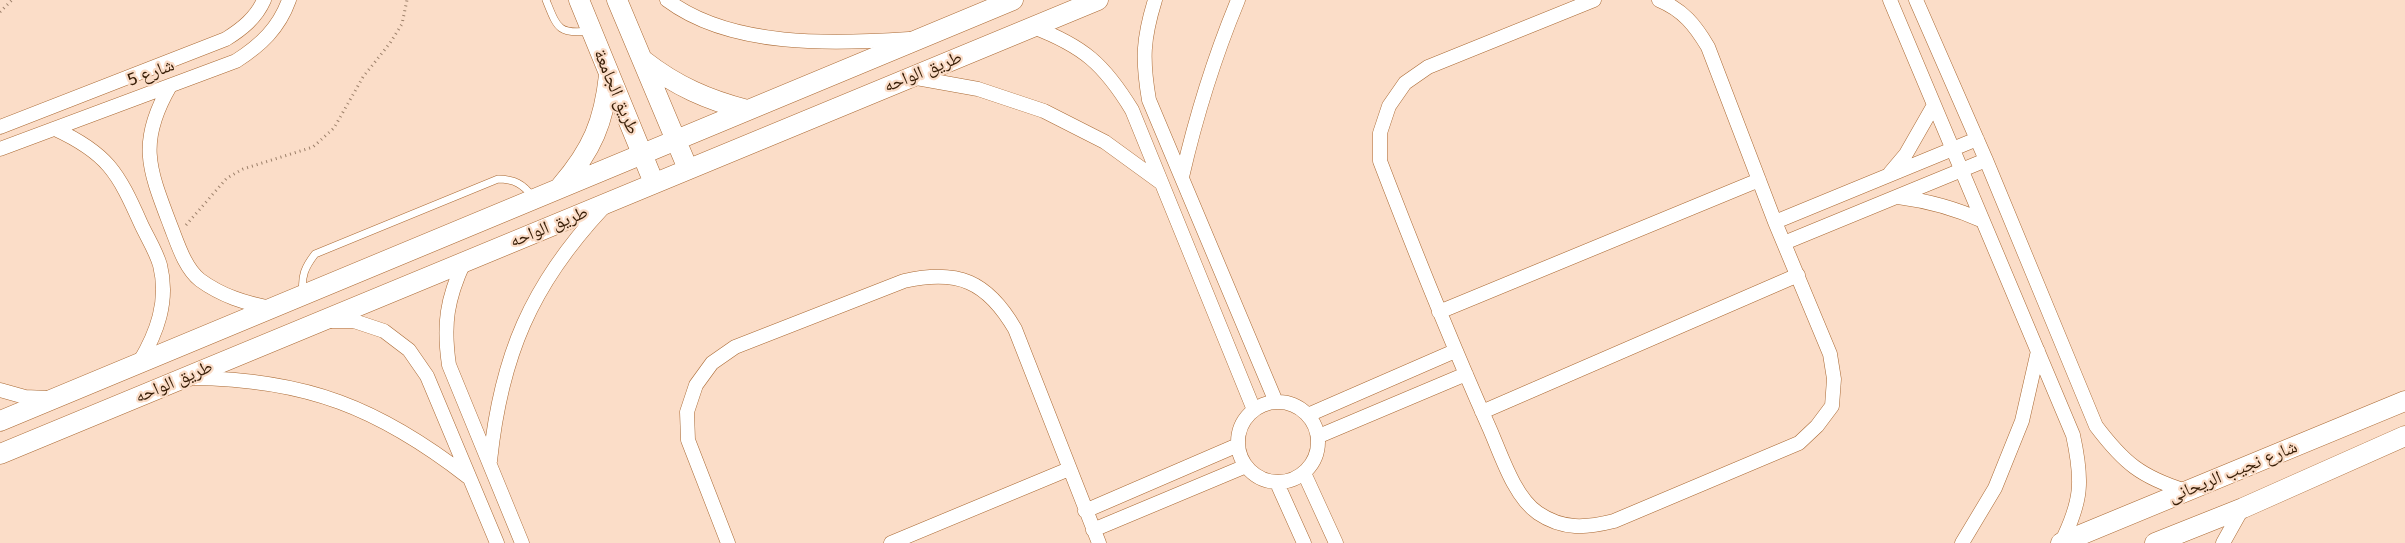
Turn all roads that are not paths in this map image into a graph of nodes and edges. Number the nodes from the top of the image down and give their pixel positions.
1 (264, 0) edge
2 (289, 0) edge
3 (546, 0) edge
4 (579, 0) edge
5 (617, 0) edge
6 (667, 0) edge
7 (1013, 0) edge
8 (1098, 0) edge
9 (1155, 0) edge
10 (1238, 0) edge
11 (1594, 0) edge
12 (1659, 0) edge
13 (1890, 0) edge
14 (1916, 0) edge
15 (1033, 27) junction
16 (591, 31) junction
17 (922, 38) junction
18 (206, 48) junction
19 (641, 59) junction
20 (214, 70) junction
21 (609, 73) junction
22 (911, 77) junction
23 (170, 86) junction
24 (1934, 105) junction
25 (747, 110) junction
26 (26, 117) junction
27 (0, 127) edge
28 (55, 128) junction
29 (33, 137) junction
30 (1977, 139) junction
31 (676, 140) junction
32 (0, 149) edge
33 (1953, 149) junction
34 (642, 154) junction
35 (1986, 160) junction
36 (688, 169) junction
37 (1962, 170) junction
38 (1889, 176) junction
39 (1182, 177) junction
40 (1759, 180) junction
41 (1160, 182) junction
42 (654, 183) junction
43 (558, 189) junction
44 (1898, 197) junction
45 (535, 199) junction
46 (608, 202) junction
47 (1983, 221) junction
48 (1775, 222) junction
49 (1784, 244) junction
50 (464, 262) junction
51 (1798, 275) junction
52 (324, 286) junction
53 (304, 295) junction
54 (272, 308) junction
55 (1440, 312) junction
56 (329, 318) junction
57 (2038, 350) junction
58 (1455, 352) junction
59 (139, 363) junction
60 (112, 374) junction
61 (1466, 374) junction
62 (181, 378) junction
63 (0, 390) edge
64 (54, 398) junction
65 (1276, 402) junction
66 (124, 403) junction
67 (2397, 404) edge
68 (1254, 410) junction
69 (1482, 412) junction
70 (1308, 415) junction
71 (0, 421) edge
72 (2096, 426) junction
73 (2073, 435) junction
74 (1319, 436) junction
75 (2403, 437) edge
76 (1238, 445) junction
77 (0, 454) edge
78 (490, 464) junction
79 (1246, 466) junction
80 (1069, 469) junction
81 (1304, 474) junction
82 (496, 480) junction
83 (471, 483) junction
84 (1277, 483) junction
85 (2186, 491) junction
86 (2243, 508) junction
87 (1085, 511) junction
88 (1093, 530) junction
89 (497, 543) edge
90 (522, 543) edge
91 (728, 543) edge
92 (891, 543) edge
93 (1099, 543) edge
94 (1304, 543) edge
95 (1336, 543) edge
96 (1962, 543) edge
97 (2061, 543) edge
98 (2155, 543) edge
99 (2224, 543) edge

1 - 18 street, شارع 5
2 - 20 street, شارع 5
3 - 16 lane
4 - 16 street, طريق الجامعة
5 - 19 street, طريق الجامعة
6 - 17 street
7 - 17 street, طريق الواحه
8 - 15 street, طريق الواحه
9 - 39 street
10 - 39 street
11 - 55 street
12 - 40 street
13 - 24 street
14 - 30 street
15 - 22 street, طريق الواحه
15 - 41 street
16 - 21 street, طريق الجامعة
17 - 25 street, طريق الواحه
18 - 20 street
18 - 26 street, شارع 5
19 - 25 street
19 - 31 street, طريق الجامعة
20 - 23 street, شارع 5
21 - 34 street, طريق الجامعة
21 - 43 street
22 - 36 street, طريق الواحه
22 - 41 street
23 - 28 street, شارع 5
23 - 54 street
24 - 33 street
24 - 38 street
25 - 31 street, طريق الواحه
26 - 27 street, شارع 5
26 - 29 street
28 - 29 street, شارع 5
28 - 59 street
29 - 32 street, شارع 5
30 - 33 street
30 - 35 street
31 - 34 street, طريق الواحه
31 - 36 street, طريق الجامعة
33 - 37 street
33 - 38 street
34 - 42 street, طريق الجامعة
34 - 43 street, طريق الواحه
35 - 37 street
35 - 72 street
36 - 42 street, طريق الواحه
37 - 44 street
37 - 47 street
38 - 48 street
39 - 65 street
40 - 48 street
40 - 55 street
41 - 68 street
42 - 46 street, طريق الواحه
43 - 45 street, طريق الواحه
44 - 47 street
44 - 49 street
45 - 52 street, طريق الواحه
45 - 53 lane
46 - 50 street, طريق الواحه
46 - 78 street
47 - 57 street
48 - 49 street
49 - 51 street
50 - 56 street, طريق الواحه
50 - 78 street
51 - 69 street
51 - 69 street
52 - 53 street, طريق الواحه
52 - 56 street
53 - 54 street, طريق الواحه
54 - 59 street, طريق الواحه
55 - 58 street
56 - 62 street, طريق الواحه
56 - 83 street
57 - 73 street
57 - 96 street
58 - 61 street
58 - 70 street
59 - 60 street, طريق الواحه
60 - 64 street, طريق الواحه
60 - 66 street
61 - 69 street
61 - 74 street
62 - 66 street, طريق الواحه
62 - 83 street
63 - 64 street
64 - 71 street, طريق الواحه
65 - 68 street
65 - 70 street
66 - 77 street, طريق الواحه
67 - 75 street
67 - 85 street, شارع نجيب الريحانى
68 - 76 street
70 - 74 street
72 - 73 street
72 - 85 street
73 - 97 street
74 - 81 street
75 - 86 street, شارع نجيب الريحانى
76 - 79 street
76 - 87 street
78 - 82 street
79 - 84 street
79 - 88 street
80 - 87 street
80 - 91 street
80 - 92 street
81 - 84 street
81 - 95 street
82 - 83 street
82 - 90 street
83 - 89 street
84 - 94 street
85 - 97 street, شارع نجيب الريحانى
86 - 98 street, شارع نجيب الريحانى
86 - 99 street
87 - 88 street
88 - 93 street

